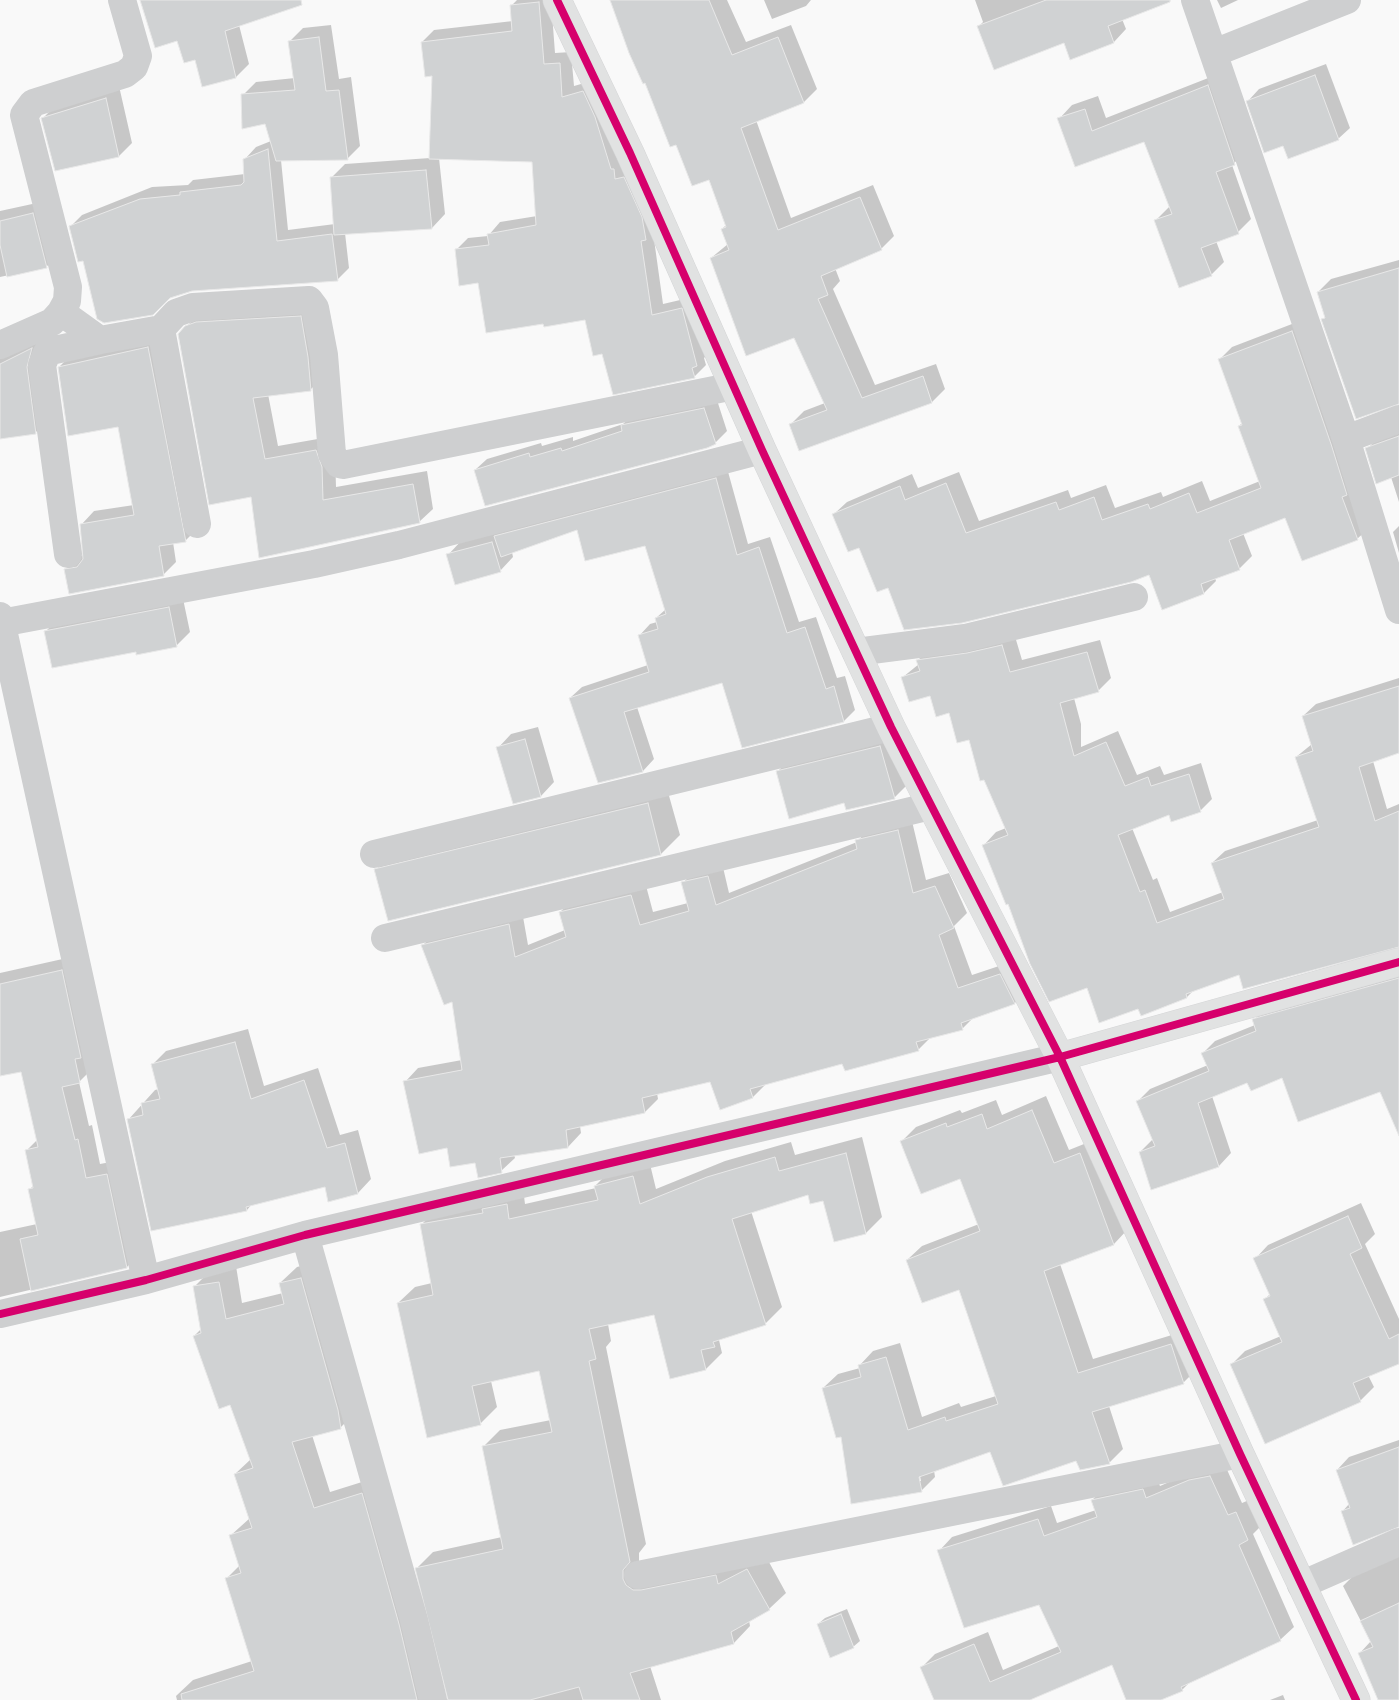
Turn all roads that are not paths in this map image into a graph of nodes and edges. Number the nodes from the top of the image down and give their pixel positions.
1 (122, 0) edge
2 (556, 0) edge
3 (1195, 0) edge
4 (1347, 0) edge
5 (1214, 53) junction
6 (61, 312) junction
7 (161, 329) junction
8 (100, 340) junction
9 (0, 345) edge
10 (734, 386) junction
11 (1399, 419) edge
12 (1346, 440) junction
13 (762, 450) junction
14 (197, 524) dead end
15 (68, 554) dead end
16 (1134, 597) dead end
17 (1399, 610) edge
18 (1, 620) edge
19 (856, 652) junction
20 (891, 727) junction
21 (931, 806) junction
22 (374, 854) dead end
23 (385, 938) dead end
24 (1399, 962) edge
25 (1060, 1056) junction
26 (304, 1235) junction
27 (146, 1280) junction
28 (0, 1314) edge
29 (1240, 1454) junction
30 (1399, 1542) edge
31 (638, 1575) dead end
32 (1301, 1585) junction
33 (433, 1700) edge
34 (1356, 1700) edge

1 - 6 street
2 - 10 street
3 - 5 street
4 - 5 street
5 - 12 street
6 - 8 street
6 - 9 street
7 - 8 street
7 - 10 street
7 - 14 street
8 - 15 street
10 - 13 street
11 - 12 street
12 - 17 street
13 - 18 street
13 - 19 street
16 - 19 street
18 - 27 street
19 - 20 street
20 - 21 street
20 - 22 street
21 - 23 street
21 - 25 street
24 - 25 street
25 - 26 street
25 - 29 street
26 - 27 street
26 - 33 street
27 - 28 street
29 - 31 street
29 - 32 street
30 - 32 street
32 - 34 street

